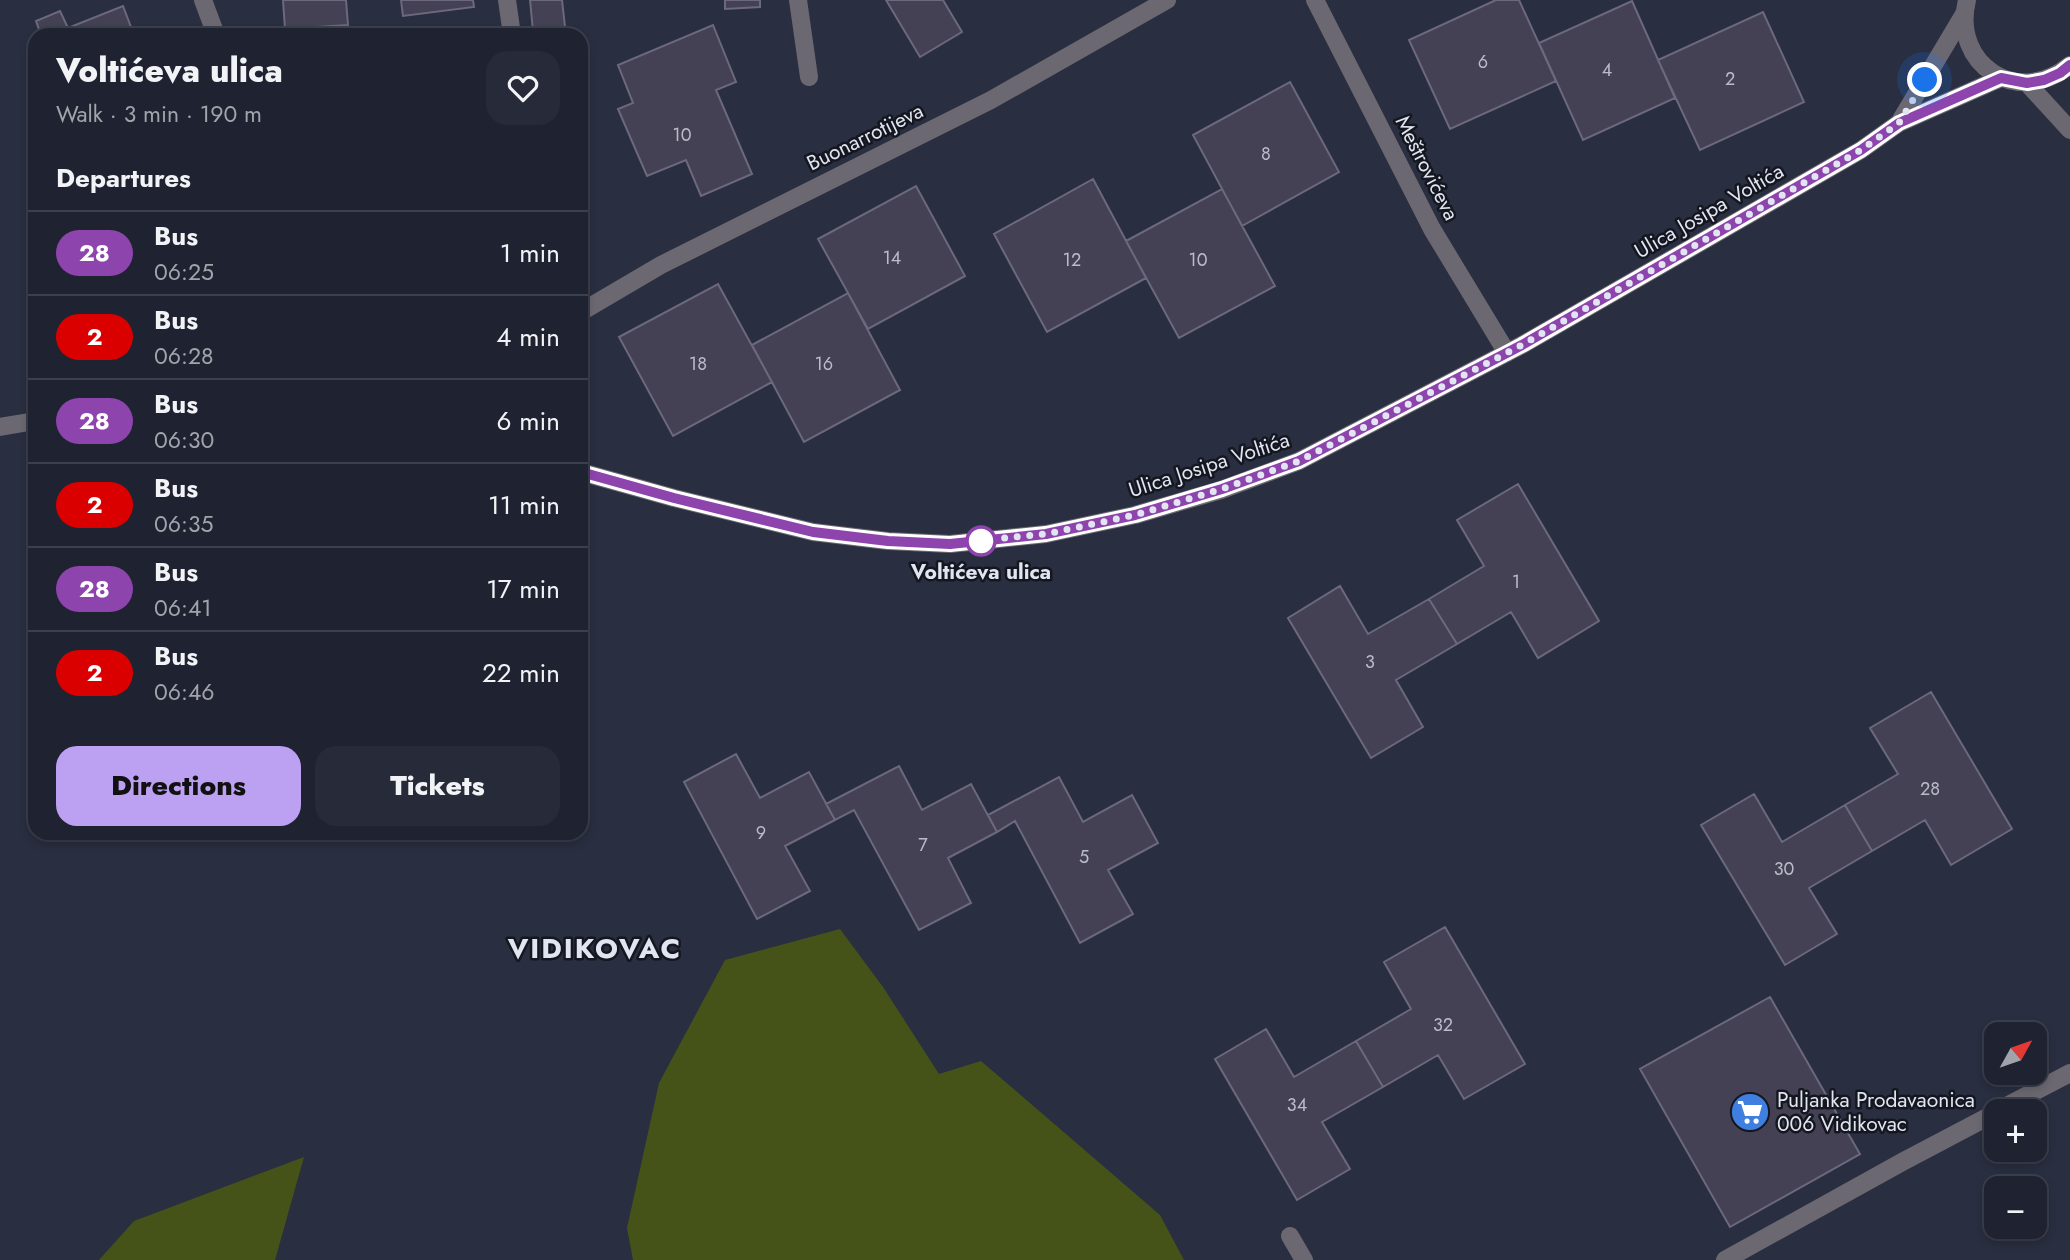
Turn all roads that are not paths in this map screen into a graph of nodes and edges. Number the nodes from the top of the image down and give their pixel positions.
1 (203, 0) edge
2 (507, 0) edge
3 (798, 0) edge
4 (1167, 0) edge
5 (1315, 0) edge
6 (1965, 7) edge
7 (213, 28) edge
8 (511, 28) edge
9 (2070, 65) edge
10 (809, 77) dead end
11 (2001, 78) junction
12 (2027, 83) junction
13 (1899, 123) junction
14 (2070, 130) edge
15 (588, 308) edge
16 (1507, 353) junction
17 (28, 422) edge
18 (0, 427) edge
19 (588, 474) edge
20 (2070, 1073) edge
21 (2020, 1099) edge
22 (1984, 1118) edge
23 (1290, 1236) dead end
24 (1304, 1260) edge
25 (1725, 1260) edge

1 - 7 street
2 - 8 street
3 - 10 street
4 - 15 street, Buonarrotijeva
5 - 16 street, Meštrovićeva
6 - 11 street
6 - 13 street, Ulica Josipa Voltića
9 - 12 street
11 - 12 street
11 - 13 street, Ulica Josipa Voltića
12 - 14 street
13 - 16 street, Ulica Josipa Voltića
16 - 19 street, Ulica Josipa Voltića
17 - 18 street
20 - 21 street
22 - 25 street
23 - 24 street

